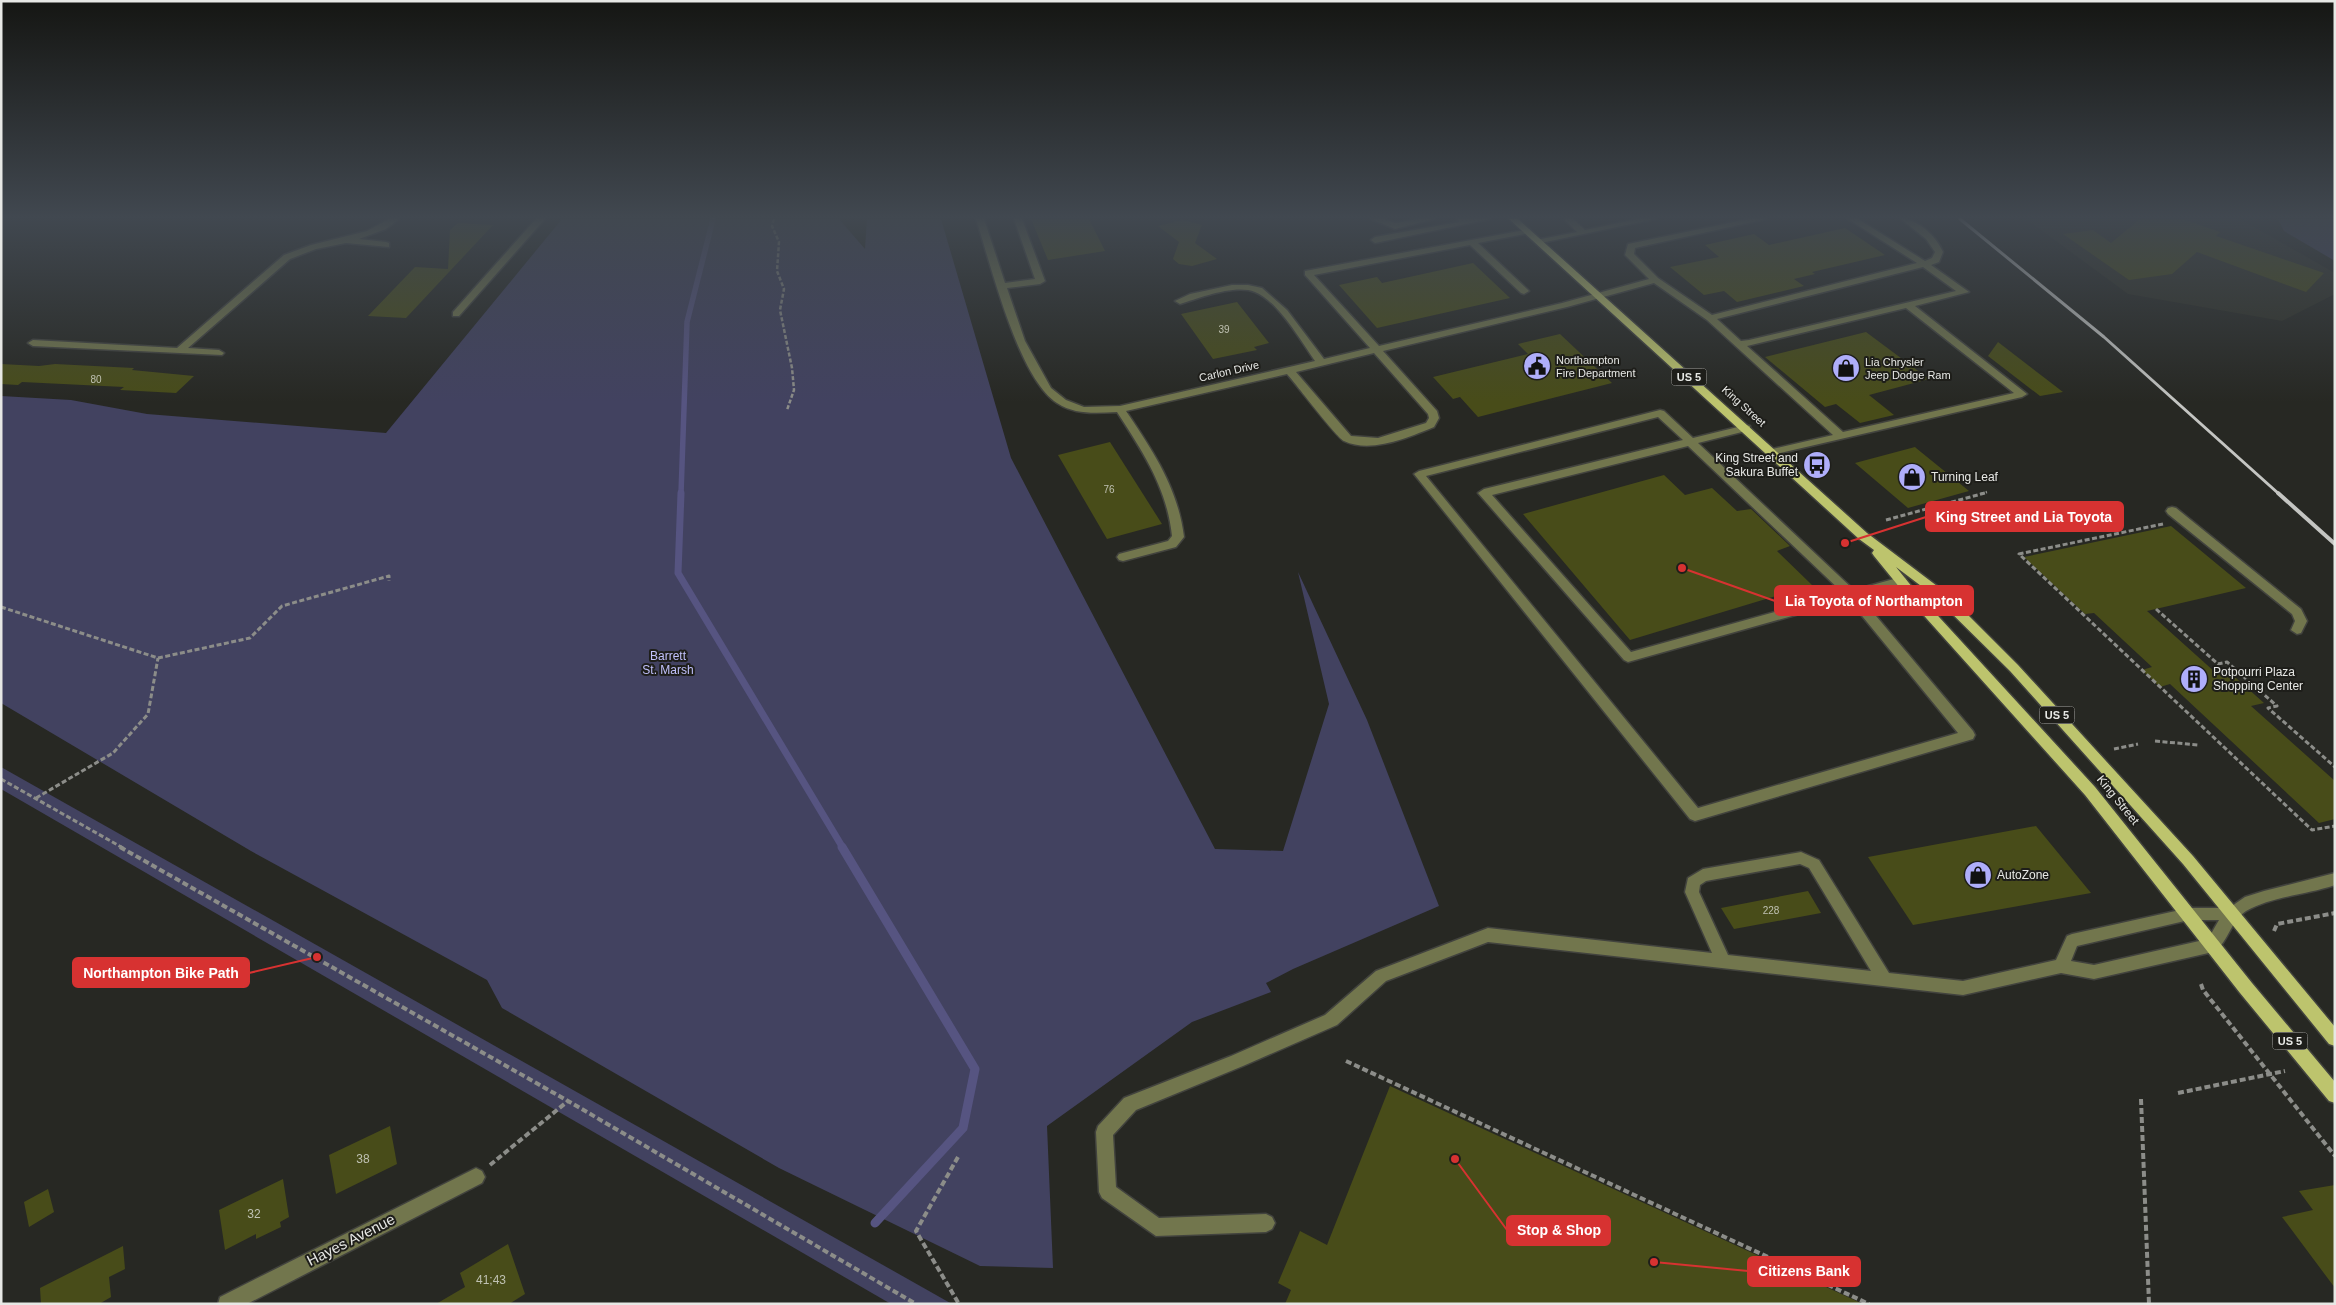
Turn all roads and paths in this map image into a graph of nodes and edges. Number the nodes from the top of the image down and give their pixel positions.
1 (261, 280) edge
2 (487, 280) edge
3 (780, 280) edge
4 (1000, 280) edge
5 (1040, 280) edge
6 (1313, 280) edge
7 (1512, 280) edge
8 (1581, 280) edge
9 (1655, 280) joint
10 (1861, 280) edge
11 (1947, 280) edge
12 (1002, 286) junction
13 (1524, 291) dead end
14 (1599, 296) junction
15 (1180, 301) dead end
16 (1908, 306) junction
17 (456, 314) dead end
18 (1710, 318) junction
19 (33, 343) dead end
20 (1738, 344) junction
21 (1374, 350) junction
22 (179, 351) junction
23 (219, 353) dead end
24 (1321, 362) junction
25 (1288, 370) junction
26 (1120, 408) junction
27 (787, 410) dead end
28 (1746, 428) junction
29 (1840, 435) junction
30 (1691, 441) junction
31 (1772, 452) junction
32 (1987, 492) dead end
33 (2172, 511) dead end
34 (1886, 520) dead end
35 (2184, 520) junction
36 (1863, 536) junction
37 (1123, 557) dead end
38 (389, 580) dead end
39 (1900, 581) junction
40 (1851, 594) junction
41 (1, 607) edge
42 (2156, 609) dead end
43 (2297, 630) dead end
44 (158, 658) junction
45 (2155, 741) dead end
46 (2138, 744) dead end
47 (2198, 745) dead end
48 (2221, 747) dead end
49 (2226, 748) junction
50 (2114, 749) dead end
51 (2335, 768) edge
52 (1, 779) edge
53 (35, 798) junction
54 (2335, 826) edge
55 (2335, 879) edge
56 (2335, 913) edge
57 (2189, 914) junction
58 (2231, 914) junction
59 (2274, 931) dead end
60 (2213, 945) junction
61 (1724, 962) junction
62 (2060, 966) junction
63 (1885, 980) junction
64 (2201, 984) dead end
65 (2333, 1036) edge
66 (1346, 1061) dead end
67 (2286, 1071) dead end
68 (2271, 1075) junction
69 (2178, 1093) dead end
70 (2335, 1095) edge
71 (2141, 1099) dead end
72 (568, 1101) junction
73 (2335, 1156) edge
74 (958, 1157) dead end
75 (476, 1177) joint
76 (1266, 1223) dead end
77 (227, 1304) edge
78 (916, 1304) edge
79 (959, 1304) edge
80 (1869, 1304) edge
81 (2150, 1304) edge

1 - 22 street
2 - 17 street
3 - 27 path
4 - 12 street, Carlon Drive
5 - 12 street
6 - 21 street
7 - 13 street
8 - 14 main road, King Street / US 5
9 - 14 street, Carlon Drive
9 - 18 street
10 - 18 street
11 - 16 street
12 - 26 street, Carlon Drive
14 - 21 street, Carlon Drive
14 - 28 main road, King Street / US 5
15 - 24 street
16 - 20 street
16 - 29 street
18 - 20 street
19 - 22 street
20 - 29 street
21 - 24 street, Carlon Drive
21 - 25 street
22 - 23 street
24 - 25 street, Carlon Drive
25 - 26 street, Carlon Drive
26 - 37 street
28 - 30 street
28 - 31 main road, King Street / US 5
29 - 31 street
30 - 40 street
30 - 40 street
30 - 40 street
31 - 36 main road, King Street / US 5
32 - 34 path
33 - 35 street
35 - 43 street
35 - 49 path
36 - 39 main road, King Street / US 5
36 - 58 main road, King Street / US 5
38 - 44 path
39 - 40 street
39 - 57 main road, King Street / US 5
41 - 44 path
42 - 51 path
44 - 53 path
45 - 47 path
46 - 50 path
48 - 49 path
49 - 54 path
52 - 53 path
53 - 72 path
55 - 58 street
56 - 59 path
57 - 58 street
57 - 60 main road, King Street / US 5
57 - 62 street
58 - 60 street
58 - 65 main road, King Street / US 5
60 - 62 street
60 - 70 main road, King Street / US 5
61 - 63 street
61 - 63 street
61 - 76 street
62 - 63 street
64 - 68 path
66 - 80 path
67 - 68 path
68 - 69 path
68 - 73 path
71 - 81 path
72 - 75 path
72 - 78 path
74 - 79 path
75 - 77 street, Hayes Avenue

